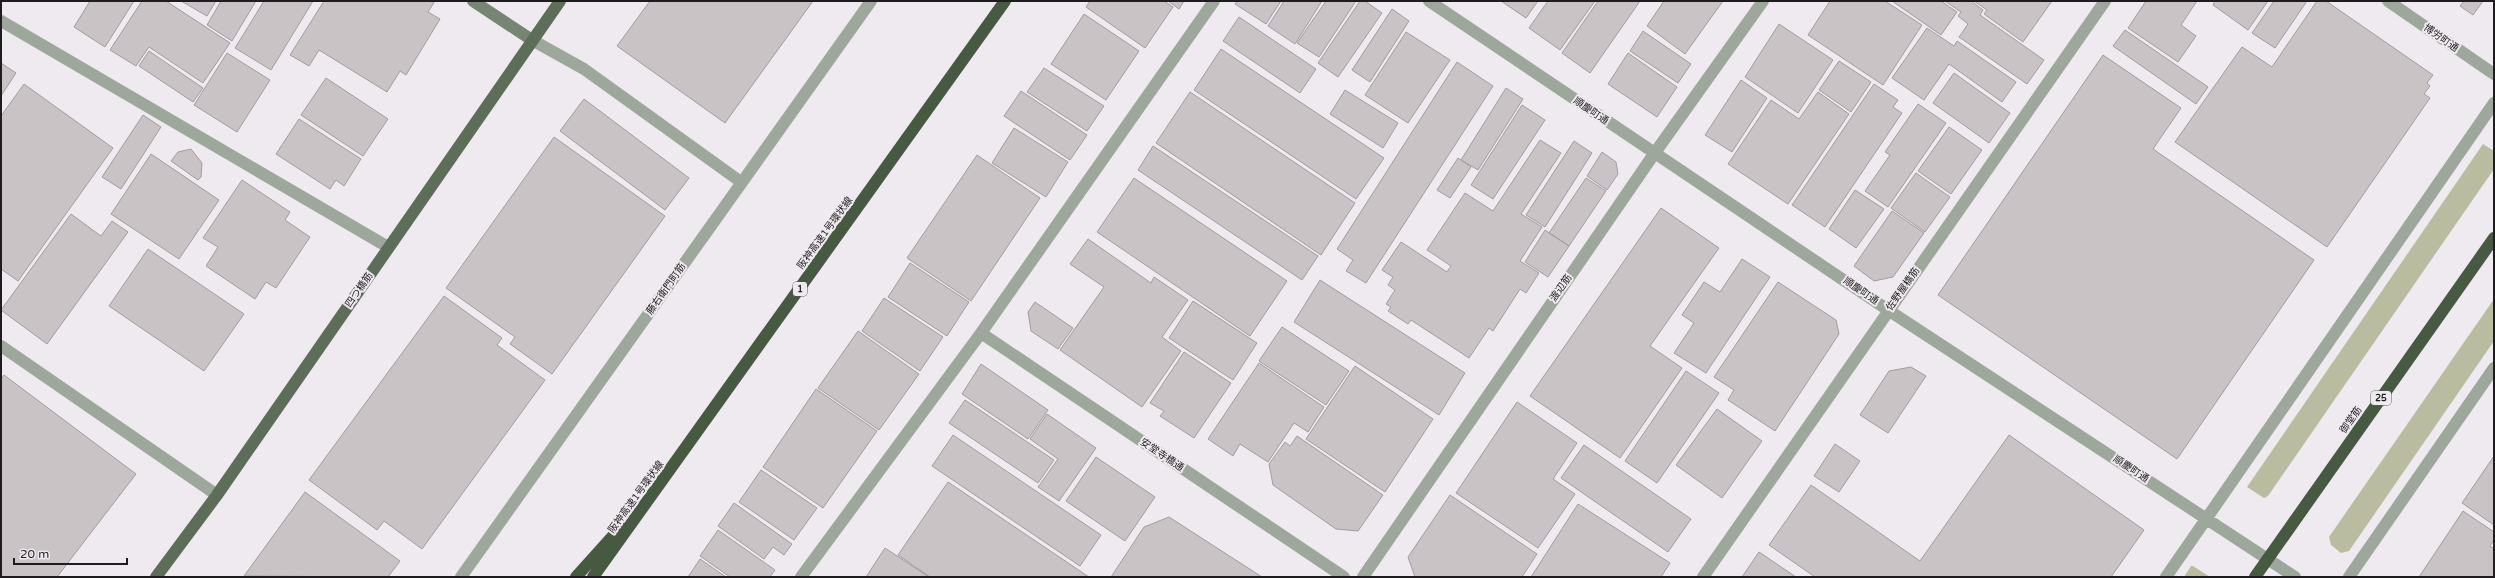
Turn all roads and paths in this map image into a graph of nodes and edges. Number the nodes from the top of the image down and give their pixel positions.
1 (473, 1) edge
2 (560, 1) edge
3 (871, 1) edge
4 (1005, 1) edge
5 (1214, 1) edge
6 (1429, 1) edge
7 (1763, 1) edge
8 (2105, 1) edge
9 (2388, 1) edge
10 (1, 21) edge
11 (532, 40) junction
12 (2494, 74) edge
13 (2494, 103) edge
14 (1654, 154) junction
15 (741, 182) junction
16 (2494, 238) edge
17 (388, 247) junction
18 (1888, 310) junction
19 (981, 333) junction
20 (1, 346) edge
21 (2494, 368) edge
22 (668, 474) junction
23 (217, 495) junction
24 (2206, 519) junction
25 (2268, 559) junction
26 (156, 577) edge
27 (461, 577) edge
28 (576, 577) edge
29 (593, 577) edge
30 (801, 577) edge
31 (1344, 577) edge
32 (1362, 577) edge
33 (1703, 577) edge
34 (2166, 577) edge
35 (2256, 577) edge
36 (2296, 577) edge
37 (2349, 577) edge

1 - 11 street
2 - 11 main road, 四つ橋筋
3 - 15 street, 藤右衛門町筋
4 - 22 highway, 阪神高速1号環状線 / 1
5 - 19 street
6 - 14 street, 順慶町通
7 - 14 street, 渡辺筋
8 - 18 street, 佐野屋橋筋
9 - 12 street, 博労町通
10 - 17 street
11 - 15 street
11 - 17 main road, 四つ橋筋
13 - 24 street
14 - 18 street, 順慶町通
14 - 32 street, 渡辺筋
15 - 27 street, 藤右衛門町筋
16 - 25 highway, 御堂筋 / 25
17 - 23 main road, 四つ橋筋
18 - 24 street, 順慶町通
18 - 33 street, 佐野屋橋筋
19 - 30 street
19 - 31 street, 安堂寺橋通
20 - 23 street
21 - 37 street
22 - 28 highway
22 - 29 highway, 阪神高速1号環状線 / 1
23 - 26 main road, 四つ橋筋
24 - 25 street, 順慶町通
24 - 34 street
25 - 35 highway, 御堂筋 / 25
25 - 36 street, 順慶町通

